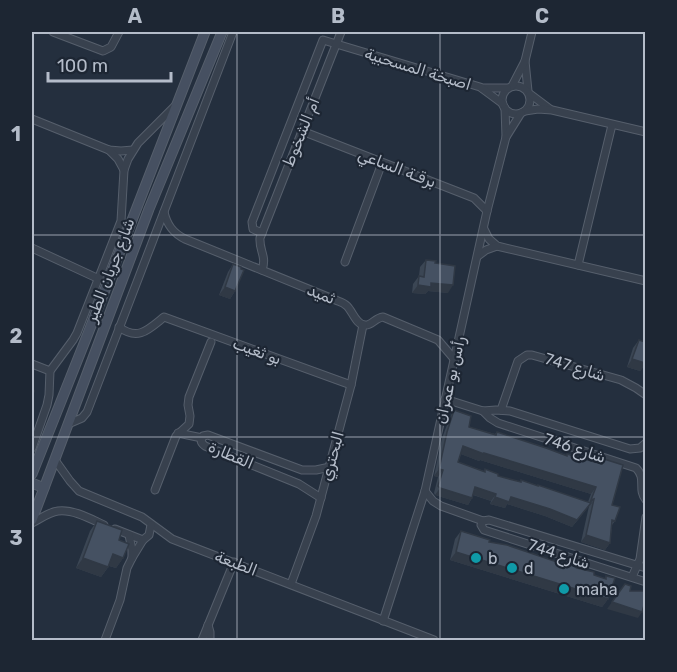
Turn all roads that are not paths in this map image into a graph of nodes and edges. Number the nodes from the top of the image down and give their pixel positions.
1 (53, 32) edge
2 (118, 32) edge
3 (205, 32) edge
4 (222, 32) edge
5 (232, 32) edge
6 (341, 32) edge
7 (532, 32) edge
8 (322, 40) joint
9 (336, 44) junction
10 (211, 57) junction
11 (221, 61) junction
12 (525, 61) junction
13 (480, 87) junction
14 (510, 87) junction
15 (528, 92) junction
16 (177, 104) junction
17 (504, 106) junction
18 (552, 110) junction
19 (523, 112) junction
20 (32, 119) edge
21 (612, 124) junction
22 (302, 131) junction
23 (645, 132) edge
24 (506, 137) junction
25 (109, 150) junction
26 (133, 150) junction
27 (279, 154) junction
28 (291, 159) junction
29 (382, 163) junction
30 (124, 170) junction
31 (259, 207) junction
32 (164, 210) junction
33 (270, 211) junction
34 (488, 211) junction
35 (484, 230) junction
36 (172, 231) junction
37 (262, 233) junction
38 (155, 234) junction
39 (497, 246) junction
40 (32, 248) edge
41 (478, 257) junction
42 (345, 262) dead end
43 (578, 265) junction
44 (262, 270) junction
45 (99, 279) junction
46 (645, 280) edge
47 (363, 325) junction
48 (119, 327) junction
49 (211, 342) dead end
50 (455, 360) junction
51 (32, 364) edge
52 (50, 371) junction
53 (351, 385) junction
54 (645, 395) edge
55 (445, 399) junction
56 (501, 410) junction
57 (483, 411) junction
58 (68, 424) junction
59 (178, 433) junction
60 (585, 435) junction
61 (202, 438) junction
62 (645, 443) edge
63 (32, 448) edge
64 (580, 449) junction
65 (55, 460) junction
66 (330, 467) junction
67 (32, 474) edge
68 (32, 483) edge
69 (44, 488) junction
70 (155, 490) dead end
71 (425, 491) junction
72 (321, 498) junction
73 (645, 500) edge
74 (645, 517) edge
75 (483, 521) junction
76 (32, 522) edge
77 (151, 525) junction
78 (129, 535) junction
79 (143, 540) junction
80 (132, 558) junction
81 (234, 562) junction
82 (642, 567) edge
83 (632, 578) junction
84 (645, 582) edge
85 (291, 584) junction
86 (383, 621) junction
87 (208, 624) junction
88 (105, 640) edge
89 (202, 640) edge
90 (210, 640) edge
91 (434, 640) edge

1 - 2 street
3 - 16 street, شارع جريان الطير
4 - 10 street, شارع جريان الطير
5 - 11 street
6 - 9 street, أم الشخوط
7 - 12 street
8 - 9 street, اصبخة المسحبية
8 - 27 street, أم الشخوط
9 - 13 street, اصبخة المسحبية
9 - 22 street, أم الشخوط
10 - 11 street
10 - 58 street, شارع جريان الطير
11 - 32 street
12 - 14 street
12 - 15 street
13 - 14 street, اصبخة المسحبية
13 - 17 street, اصبخة المسحبية
14 - 15 street
14 - 17 street
15 - 18 street
15 - 19 street
16 - 26 street, شارع جريان الطير
16 - 67 street, شارع جريان الطير
17 - 19 street
17 - 24 street, رأس بو عمران
18 - 19 street
18 - 21 street
19 - 24 street, رأس بو عمران
20 - 25 street
21 - 23 street
21 - 43 street
22 - 28 street, أم الشخوط
22 - 29 street, برقـة الساعي
24 - 34 street, رأس بو عمران
25 - 26 street
25 - 30 street
26 - 30 street, شارع جريان الطير
27 - 28 street
27 - 31 street, أم الشخوط
28 - 33 street, أم الشخوط
29 - 34 street, برقـة الساعي
29 - 42 street
30 - 45 street, شارع جريان الطير
31 - 33 street
31 - 37 street, أم الشخوط
32 - 36 street
32 - 38 street
33 - 37 street, أم الشخوط
34 - 35 street, رأس بو عمران
35 - 39 street
35 - 41 street, رأس بو عمران
36 - 38 street
36 - 44 street, ثميد
37 - 44 street, أم الشخوط
38 - 48 street
39 - 41 street
39 - 43 street
40 - 45 street
41 - 50 street, رأس بو عمران
43 - 46 street
44 - 47 street, ثميد
45 - 52 street, شارع جريان الطير
47 - 50 street
47 - 53 street, البحتري
48 - 53 street, بو ثغيب
48 - 58 street
49 - 59 street
50 - 55 street, رأس بو عمران
51 - 52 street
52 - 63 street
53 - 66 street, البحتري
54 - 56 street, شارع 747
55 - 57 street, شارع 746
55 - 71 street, رأس بو عمران
56 - 57 street, شارع 746
56 - 60 street, شارع 746
57 - 64 street, شارع 746
58 - 65 street, شارع جريان الطير
59 - 61 street
59 - 70 street
60 - 62 street, شارع 746
60 - 64 street
61 - 66 street, القطارة
61 - 72 street, القطارة
64 - 73 street, شارع 746
65 - 69 street, شارع جريان الطير
65 - 77 street, الطبعة
66 - 72 street, البحتري
68 - 69 street
69 - 76 street, شارع جريان الطير
71 - 75 street, شارع 744
71 - 86 street, رأس بو عمران
72 - 85 street, البحتري
74 - 82 street
75 - 82 street, شارع 744
75 - 83 street, شارع 744
76 - 78 street
77 - 79 street
77 - 81 street, الطبعة
78 - 79 street
78 - 80 street
79 - 80 street
80 - 88 street
81 - 85 street, الطبعة
81 - 87 street
82 - 83 street
83 - 84 street, شارع 744
85 - 86 street, الطبعة
86 - 91 street, الطبعة
87 - 89 street
87 - 90 street

